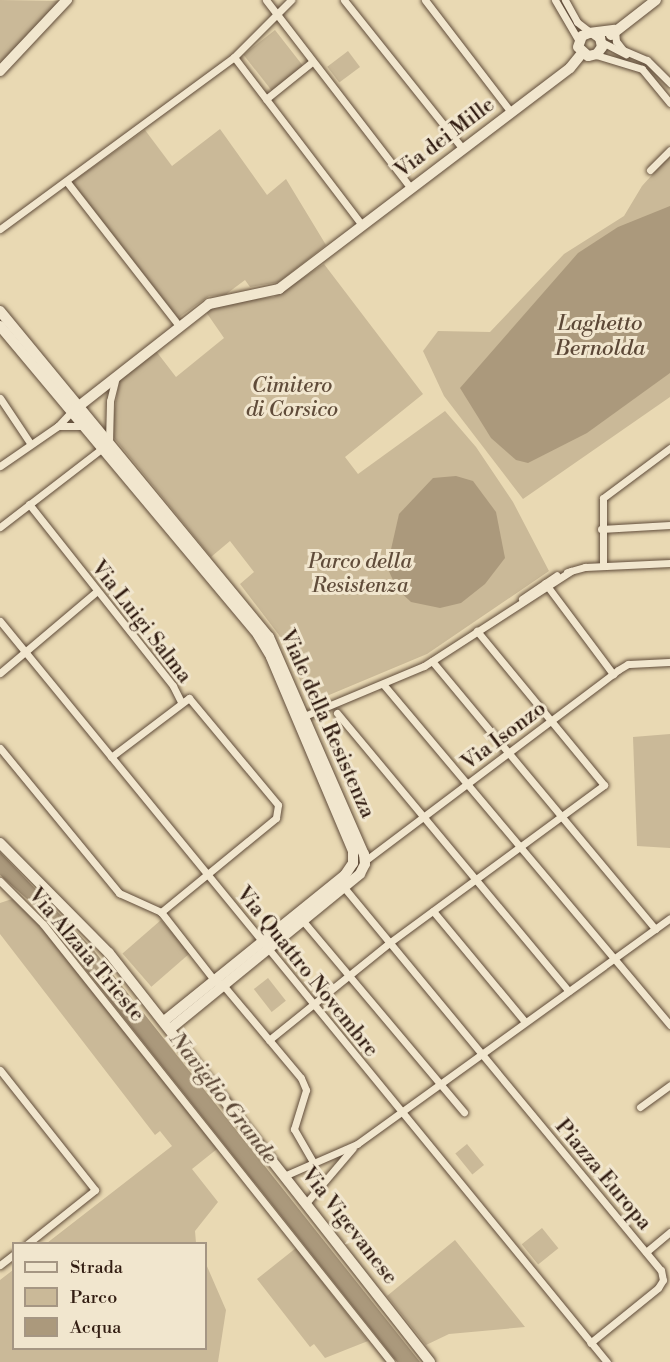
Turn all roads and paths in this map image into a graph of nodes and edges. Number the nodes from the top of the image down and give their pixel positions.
1 (67, 0) edge
2 (266, 0) edge
3 (291, 0) edge
4 (344, 0) edge
5 (425, 0) edge
6 (555, 0) edge
7 (565, 0) edge
8 (656, 0) edge
9 (277, 15) junction
10 (615, 30) junction
11 (593, 33) junction
12 (579, 41) junction
13 (601, 47) junction
14 (582, 53) junction
15 (635, 55) junction
16 (234, 57) junction
17 (312, 62) junction
18 (0, 71) edge
19 (670, 85) edge
20 (662, 92) junction
21 (266, 99) junction
22 (670, 103) edge
23 (511, 112) junction
24 (463, 149) junction
25 (670, 150) edge
26 (650, 170) dead end
27 (67, 182) junction
28 (411, 188) junction
29 (362, 225) junction
30 (0, 230) edge
31 (0, 311) edge
32 (0, 326) edge
33 (180, 327) junction
34 (116, 377) junction
35 (0, 399) edge
36 (75, 409) junction
37 (58, 426) junction
38 (84, 426) junction
39 (30, 443) junction
40 (106, 445) junction
41 (670, 448) edge
42 (0, 466) edge
43 (29, 504) junction
44 (670, 525) edge
45 (0, 527) edge
46 (602, 529) junction
47 (670, 563) edge
48 (603, 565) junction
49 (545, 584) junction
50 (97, 591) junction
51 (0, 621) edge
52 (477, 631) junction
53 (25, 652) junction
54 (432, 661) junction
55 (670, 662) edge
56 (0, 673) edge
57 (613, 674) junction
58 (382, 684) junction
59 (181, 702) junction
60 (337, 713) dead end
61 (301, 717) junction
62 (552, 722) junction
63 (0, 748) edge
64 (510, 753) junction
65 (111, 756) junction
66 (466, 785) junction
67 (562, 816) junction
68 (423, 817) junction
69 (0, 843) edge
70 (520, 848) junction
71 (366, 860) junction
72 (206, 874) junction
73 (475, 880) junction
74 (0, 881) edge
75 (341, 884) junction
76 (433, 911) junction
77 (161, 912) junction
78 (670, 918) edge
79 (303, 921) junction
80 (655, 929) junction
81 (389, 943) junction
82 (265, 946) junction
83 (613, 959) junction
84 (350, 975) junction
85 (219, 983) junction
86 (569, 991) junction
87 (149, 1002) junction
88 (314, 1005) junction
89 (183, 1012) junction
90 (525, 1022) junction
91 (167, 1025) junction
92 (670, 1025) edge
93 (269, 1040) junction
94 (482, 1054) junction
95 (191, 1056) junction
96 (0, 1070) edge
97 (441, 1083) junction
98 (670, 1085) edge
99 (640, 1107) dead end
100 (465, 1112) dead end
101 (401, 1113) junction
102 (357, 1144) junction
103 (313, 1162) junction
104 (284, 1176) junction
105 (306, 1203) junction
106 (670, 1232) edge
107 (30, 1242) edge
108 (646, 1252) junction
109 (12, 1256) edge
110 (0, 1265) edge
111 (590, 1342) junction
112 (391, 1362) edge
113 (430, 1362) edge
114 (607, 1362) edge

1 - 18 street
2 - 9 street
3 - 9 street
4 - 24 street
5 - 23 street
6 - 12 street
7 - 11 street
8 - 10 street
9 - 16 street
9 - 17 street
10 - 11 street
10 - 13 street
10 - 15 street
11 - 12 street
11 - 13 street
12 - 14 street
13 - 14 street
13 - 15 street
13 - 20 street
14 - 23 street, Via dei Mille
15 - 19 street
16 - 21 street
16 - 27 street
17 - 21 street
17 - 28 street
19 - 20 street
20 - 22 street
21 - 29 street
23 - 24 street, Via dei Mille
24 - 28 street, Via dei Mille
25 - 26 street
27 - 30 street
27 - 33 street
28 - 29 street, Via dei Mille
29 - 33 street, Via dei Mille
31 - 36 street
32 - 36 street
33 - 34 street, Via dei Mille
34 - 36 street, Via dei Mille
34 - 40 street
35 - 39 street
36 - 37 street
36 - 38 street, Viale della Resistenza
36 - 40 street, Viale della Resistenza
37 - 38 street
37 - 39 street
38 - 40 street, Viale della Resistenza
39 - 42 street
40 - 43 street
40 - 61 street, Viale della Resistenza
41 - 46 street
43 - 45 street
43 - 50 street, Via Luigi Salma
44 - 46 street
46 - 48 street
47 - 48 street
48 - 49 street
49 - 52 street
49 - 57 street
50 - 53 street
50 - 59 street, Via Luigi Salma
51 - 53 street, Via Quattro Novembre
52 - 54 street
52 - 62 street
53 - 56 street
53 - 65 street, Via Quattro Novembre
54 - 58 street
54 - 64 street
55 - 57 street, Via Isonzo
57 - 62 street, Via Isonzo
58 - 61 street
58 - 66 street
59 - 65 street
59 - 72 street, Via Luigi Salma
60 - 68 street
61 - 71 street, Viale della Resistenza
61 - 75 street, Viale della Resistenza
62 - 64 street, Via Isonzo
62 - 67 street
63 - 77 street
64 - 66 street, Via Isonzo
64 - 67 street
65 - 72 street, Via Quattro Novembre
66 - 68 street, Via Isonzo
66 - 70 street
67 - 70 street
67 - 80 street
68 - 71 street, Via Isonzo
68 - 73 street
69 - 87 street, Via Vigevanese
70 - 73 street
70 - 83 street
71 - 75 street, Viale della Resistenza
72 - 77 street, Via Luigi Salma
72 - 82 street, Via Quattro Novembre
73 - 76 street
73 - 86 street
74 - 112 street, Via Alzaia Trieste
75 - 79 street, Viale della Resistenza
75 - 81 street, Piazza Europa
75 - 82 street, Viale della Resistenza
76 - 81 street
76 - 90 street
77 - 85 street
78 - 80 street
79 - 82 street, Viale della Resistenza
79 - 84 street
80 - 83 street
81 - 84 street
81 - 94 street, Piazza Europa
82 - 85 street, Viale della Resistenza
82 - 88 street, Via Quattro Novembre
83 - 86 street
83 - 92 street
84 - 88 street
84 - 97 street
85 - 89 street, Viale della Resistenza
85 - 93 street
86 - 90 street
87 - 89 street
87 - 91 street, Via Vigevanese
88 - 93 street
88 - 101 street, Via Quattro Novembre
89 - 91 street, Viale della Resistenza
89 - 95 street
90 - 94 street
91 - 95 street, Via Vigevanese
93 - 103 street
94 - 97 street
94 - 108 street, Piazza Europa
95 - 104 street, Via Vigevanese
96 - 107 street
97 - 100 street
97 - 101 street
98 - 99 street
101 - 102 street
101 - 111 street, Via Quattro Novembre
102 - 103 street
102 - 105 street
103 - 104 street
104 - 105 street, Via Vigevanese
105 - 113 street, Via Vigevanese
106 - 108 street
108 - 111 street, Piazza Europa
109 - 110 street
111 - 114 street

